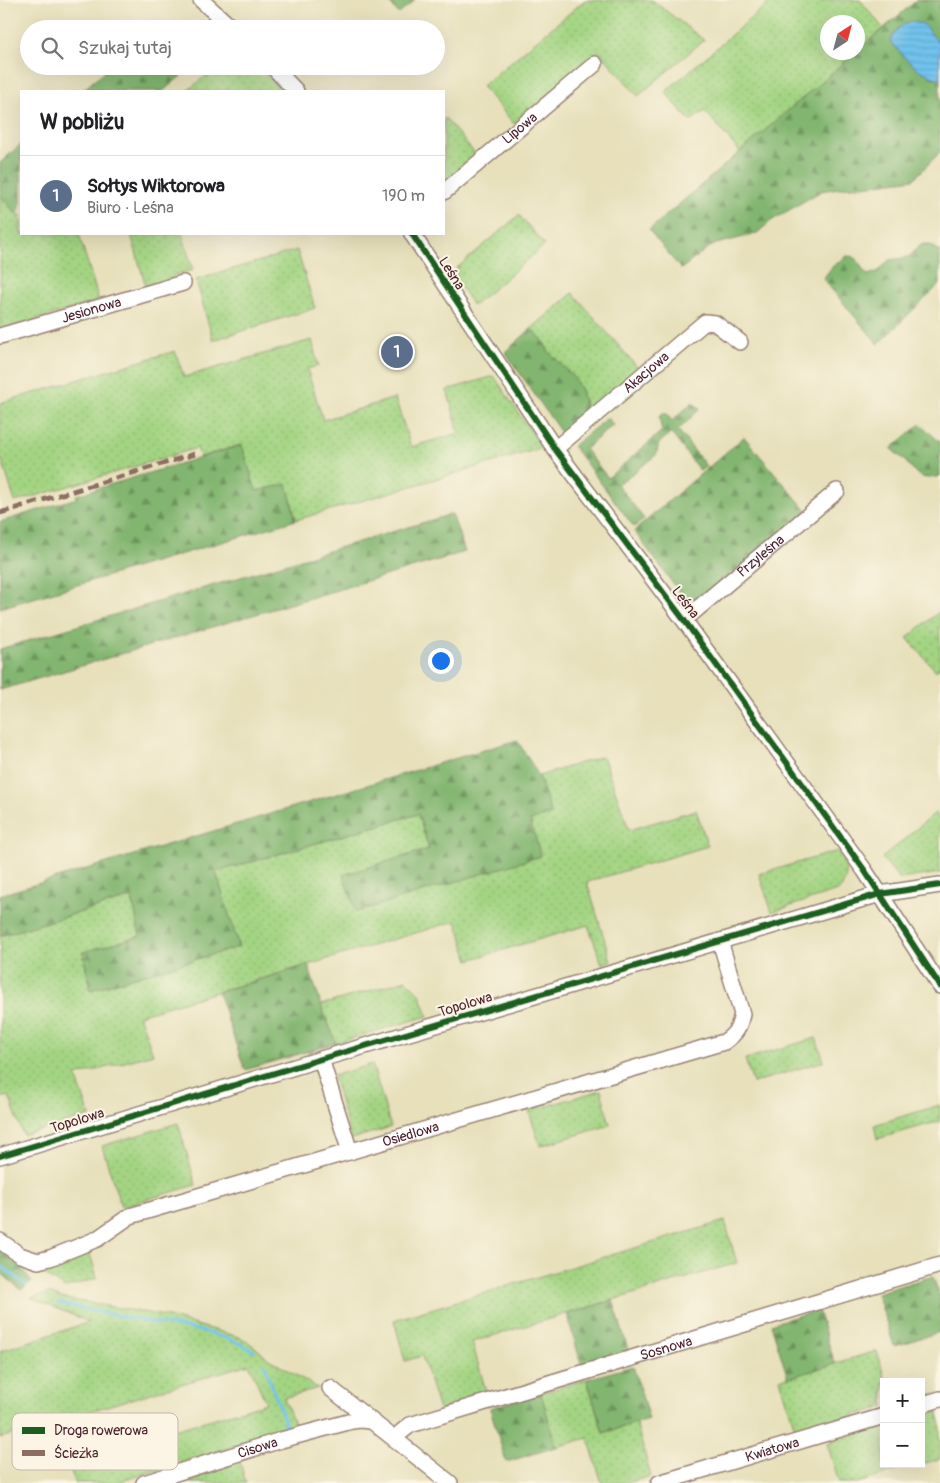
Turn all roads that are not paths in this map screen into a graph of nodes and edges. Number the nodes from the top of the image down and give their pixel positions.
1 (202, 0) edge
2 (223, 20) edge
3 (595, 64) dead end
4 (281, 75) edge
5 (295, 90) edge
6 (445, 191) edge
7 (413, 235) edge
8 (183, 283) dead end
9 (0, 336) edge
10 (740, 342) dead end
11 (555, 449) junction
12 (837, 491) dead end
13 (684, 620) junction
14 (940, 885) edge
15 (880, 894) junction
16 (720, 941) junction
17 (940, 986) edge
18 (321, 1059) junction
19 (350, 1152) junction
20 (0, 1156) edge
21 (0, 1241) edge
22 (940, 1266) edge
23 (330, 1388) dead end
24 (940, 1399) edge
25 (925, 1404) edge
26 (880, 1417) edge
27 (371, 1421) junction
28 (394, 1438) junction
29 (144, 1483) edge
30 (450, 1483) edge
31 (659, 1483) edge

1 - 2 street
3 - 6 street, Lipowa
4 - 5 street
7 - 11 street, Leśna
8 - 9 street, Jesionowa
10 - 11 street, Akacjowa
11 - 13 street, Leśna
12 - 13 street, Przyleśna
13 - 15 street, Leśna
14 - 15 street, Topolowa
15 - 16 street, Topolowa
15 - 17 street, Leśna
16 - 18 street, Topolowa
16 - 19 street, Osiedlowa
18 - 19 street
18 - 20 street, Topolowa
19 - 21 street, Osiedlowa
22 - 28 street, Sosnowa
23 - 27 street
24 - 25 street
26 - 31 street, Kwiatowa
27 - 28 street
27 - 29 street, Cisowa
28 - 30 street

